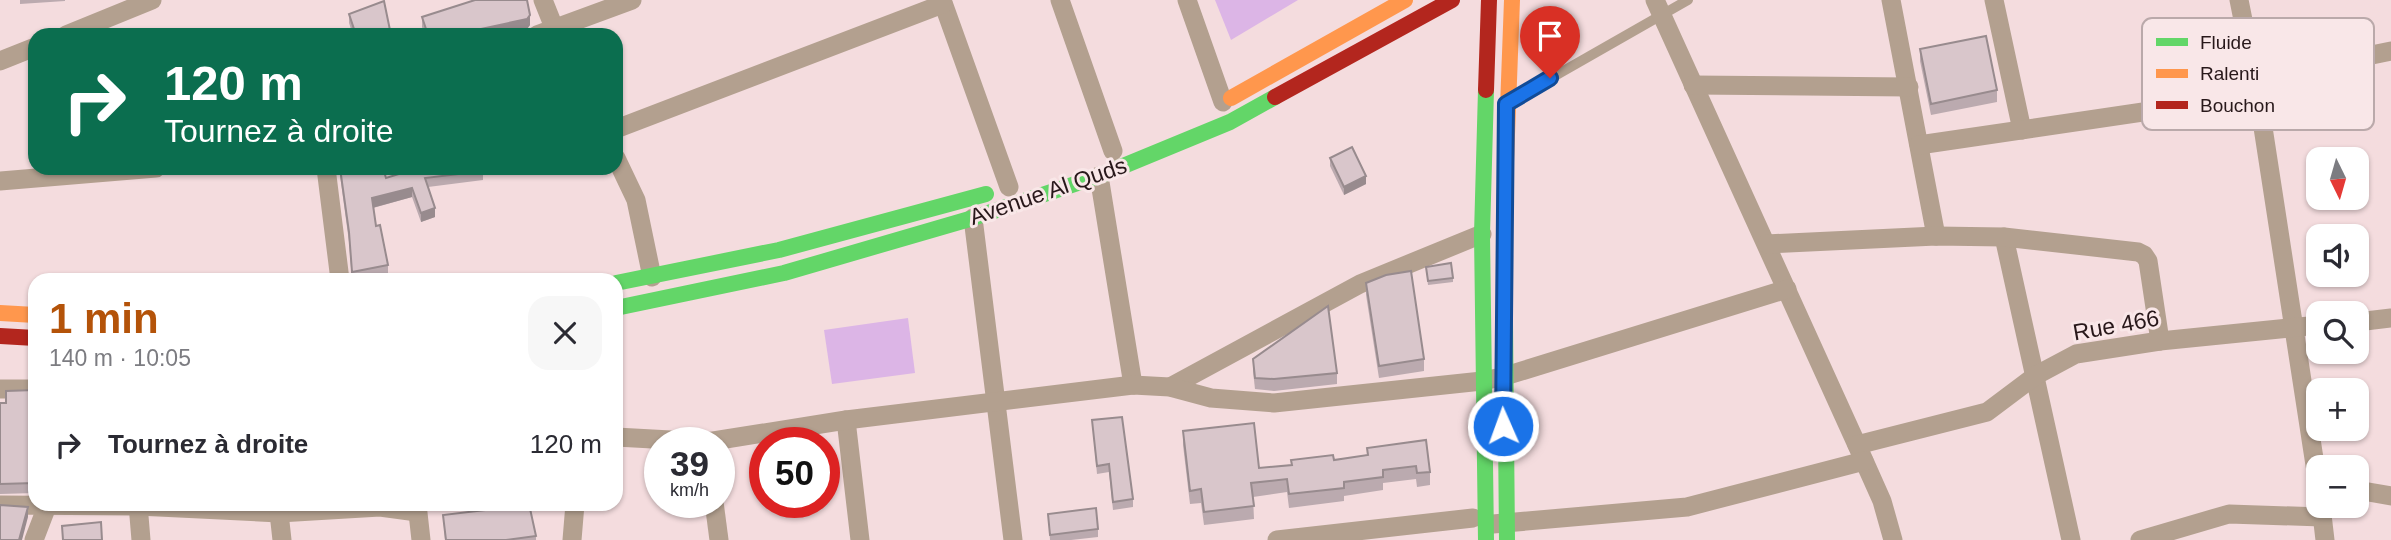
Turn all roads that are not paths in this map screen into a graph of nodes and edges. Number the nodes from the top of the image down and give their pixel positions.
1 (152, 0) edge
2 (543, 0) edge
3 (632, 0) edge
4 (1060, 0) edge
5 (1187, 0) edge
6 (1405, 0) edge
7 (1452, 0) edge
8 (1489, 0) edge
9 (1512, 0) edge
10 (1688, 0) edge
11 (1891, 0) edge
12 (1994, 0) edge
13 (2239, 0) edge
14 (942, 2) edge
15 (1658, 8) edge
16 (104, 10) edge
17 (2243, 18) edge
18 (77, 28) edge
19 (549, 28) edge
20 (562, 28) edge
21 (28, 50) edge
22 (2391, 51) edge
23 (2374, 56) edge
24 (0, 61) edge
25 (1693, 85) junction
26 (1909, 87) junction
27 (1506, 104) junction
28 (1217, 105) joint
29 (2142, 108) edge
30 (1485, 116) junction
31 (623, 127) edge
32 (2022, 130) junction
33 (2263, 130) edge
34 (1919, 145) junction
35 (1112, 150) dead end
36 (623, 173) edge
37 (72, 175) edge
38 (327, 175) edge
39 (1099, 176) junction
40 (0, 181) edge
41 (1016, 185) joint
42 (974, 218) junction
43 (1482, 234) junction
44 (1936, 236) junction
45 (2004, 237) junction
46 (1767, 244) junction
47 (339, 273) edge
48 (652, 277) junction
49 (623, 282) edge
50 (1787, 289) junction
51 (623, 307) edge
52 (0, 313) edge
53 (28, 315) edge
54 (2391, 318) edge
55 (2369, 321) edge
56 (2306, 327) edge
57 (2294, 328) junction
58 (0, 336) edge
59 (28, 338) edge
60 (2161, 341) junction
61 (2035, 376) junction
62 (1492, 379) junction
63 (1133, 385) junction
64 (1170, 387) junction
65 (0, 388) edge
66 (28, 390) edge
67 (996, 402) junction
68 (846, 420) junction
69 (623, 437) edge
70 (735, 438) edge
71 (644, 439) edge
72 (1861, 453) junction
73 (2313, 455) edge
74 (2369, 492) edge
75 (2391, 496) edge
76 (0, 505) edge
77 (28, 506) edge
78 (45, 511) edge
79 (139, 511) edge
80 (244, 511) edge
81 (319, 511) edge
82 (417, 511) edge
83 (574, 511) edge
84 (2306, 511) edge
85 (279, 513) junction
86 (716, 518) edge
87 (2322, 518) edge
88 (1481, 527) edge
89 (1507, 531) edge
90 (34, 540) edge
91 (141, 540) edge
92 (282, 540) edge
93 (421, 540) edge
94 (572, 540) edge
95 (719, 540) edge
96 (860, 540) edge
97 (1013, 540) edge
98 (1277, 540) edge
99 (1893, 540) edge
100 (2071, 540) edge
101 (2140, 540) edge
102 (2325, 540) edge

1 - 16 street
2 - 19 street
3 - 20 street
4 - 35 street
5 - 28 street
6 - 28 main road
7 - 39 main road, Avenue Al Quds
8 - 30 main road
9 - 27 main road
10 - 15 lane
11 - 26 street
12 - 32 street
13 - 17 street
14 - 31 street
14 - 41 street
15 - 25 street
15 - 27 lane
16 - 18 street
21 - 24 street
22 - 23 street
25 - 26 street
25 - 46 street
26 - 34 street
27 - 30 lane
27 - 62 main road
29 - 32 street
30 - 43 main road
32 - 34 street
33 - 57 street
34 - 44 street
36 - 48 street
37 - 40 street
38 - 47 street
39 - 42 main road, Avenue Al Quds
39 - 63 street
41 - 48 main road, Avenue Al Quds
42 - 51 main road, Avenue Al Quds
42 - 67 street
43 - 62 main road
43 - 64 street
44 - 45 street
44 - 46 street
45 - 60 street
45 - 61 street
46 - 50 street
48 - 49 main road, Avenue Al Quds
50 - 62 street
50 - 72 street
52 - 53 main road
54 - 55 street
56 - 57 street, Rue 466
57 - 60 street, Rue 466
57 - 73 street
58 - 59 main road
60 - 61 street, Rue 466
61 - 72 street, Rue 466
61 - 100 street
62 - 64 street
62 - 88 main road
62 - 89 main road
63 - 64 street
63 - 67 street
65 - 66 street
67 - 68 street
67 - 97 street
68 - 70 street
68 - 96 street
69 - 71 street
72 - 89 street, Rue 466
72 - 99 street
74 - 75 street
76 - 77 street
78 - 90 street
79 - 91 street
80 - 85 street
81 - 85 street
82 - 93 street
83 - 94 street
84 - 101 street
85 - 92 street
86 - 95 street
87 - 102 street
88 - 89 street, Rue 466
88 - 98 street, Rue 466

